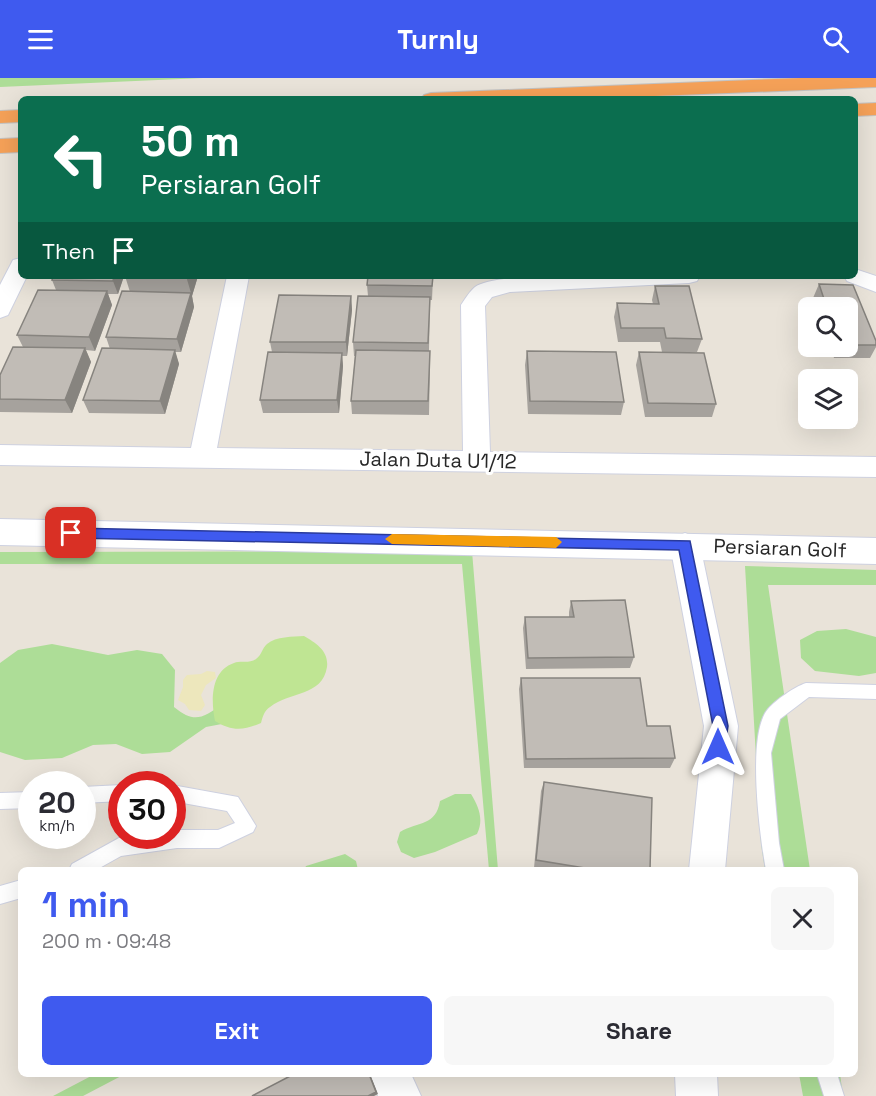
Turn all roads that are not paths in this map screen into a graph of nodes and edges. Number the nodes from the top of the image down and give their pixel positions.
1 (876, 81) edge
2 (506, 96) edge
3 (876, 109) edge
4 (858, 110) edge
5 (18, 116) edge
6 (0, 117) edge
7 (18, 145) edge
8 (0, 146) edge
9 (18, 271) edge
10 (858, 277) edge
11 (237, 279) edge
12 (629, 279) edge
13 (876, 285) edge
14 (0, 310) edge
15 (0, 455) edge
16 (202, 458) junction
17 (477, 460) junction
18 (876, 467) edge
19 (0, 532) edge
20 (685, 545) junction
21 (876, 551) edge
22 (876, 692) edge
23 (186, 794) edge
24 (18, 800) edge
25 (0, 801) edge
26 (186, 839) edge
27 (115, 849) edge
28 (83, 867) edge
29 (707, 867) edge
30 (774, 867) edge
31 (18, 890) edge
32 (0, 896) edge
33 (390, 1077) edge
34 (696, 1077) edge
35 (828, 1077) edge
36 (400, 1096) edge
37 (697, 1096) edge
38 (834, 1096) edge

1 - 2 highway
3 - 4 highway
5 - 6 highway
7 - 8 highway
9 - 14 street
10 - 13 street
11 - 16 street
12 - 17 street
15 - 16 street, Jalan Duta U1/12
16 - 17 street, Jalan Duta U1/12
17 - 18 street, Jalan Duta U1/12
19 - 20 street, Persiaran Golf
20 - 21 street, Persiaran Golf
20 - 29 street
22 - 30 lane
23 - 26 lane
24 - 25 lane
27 - 28 lane
31 - 32 lane
33 - 36 street
34 - 37 street
35 - 38 lane

